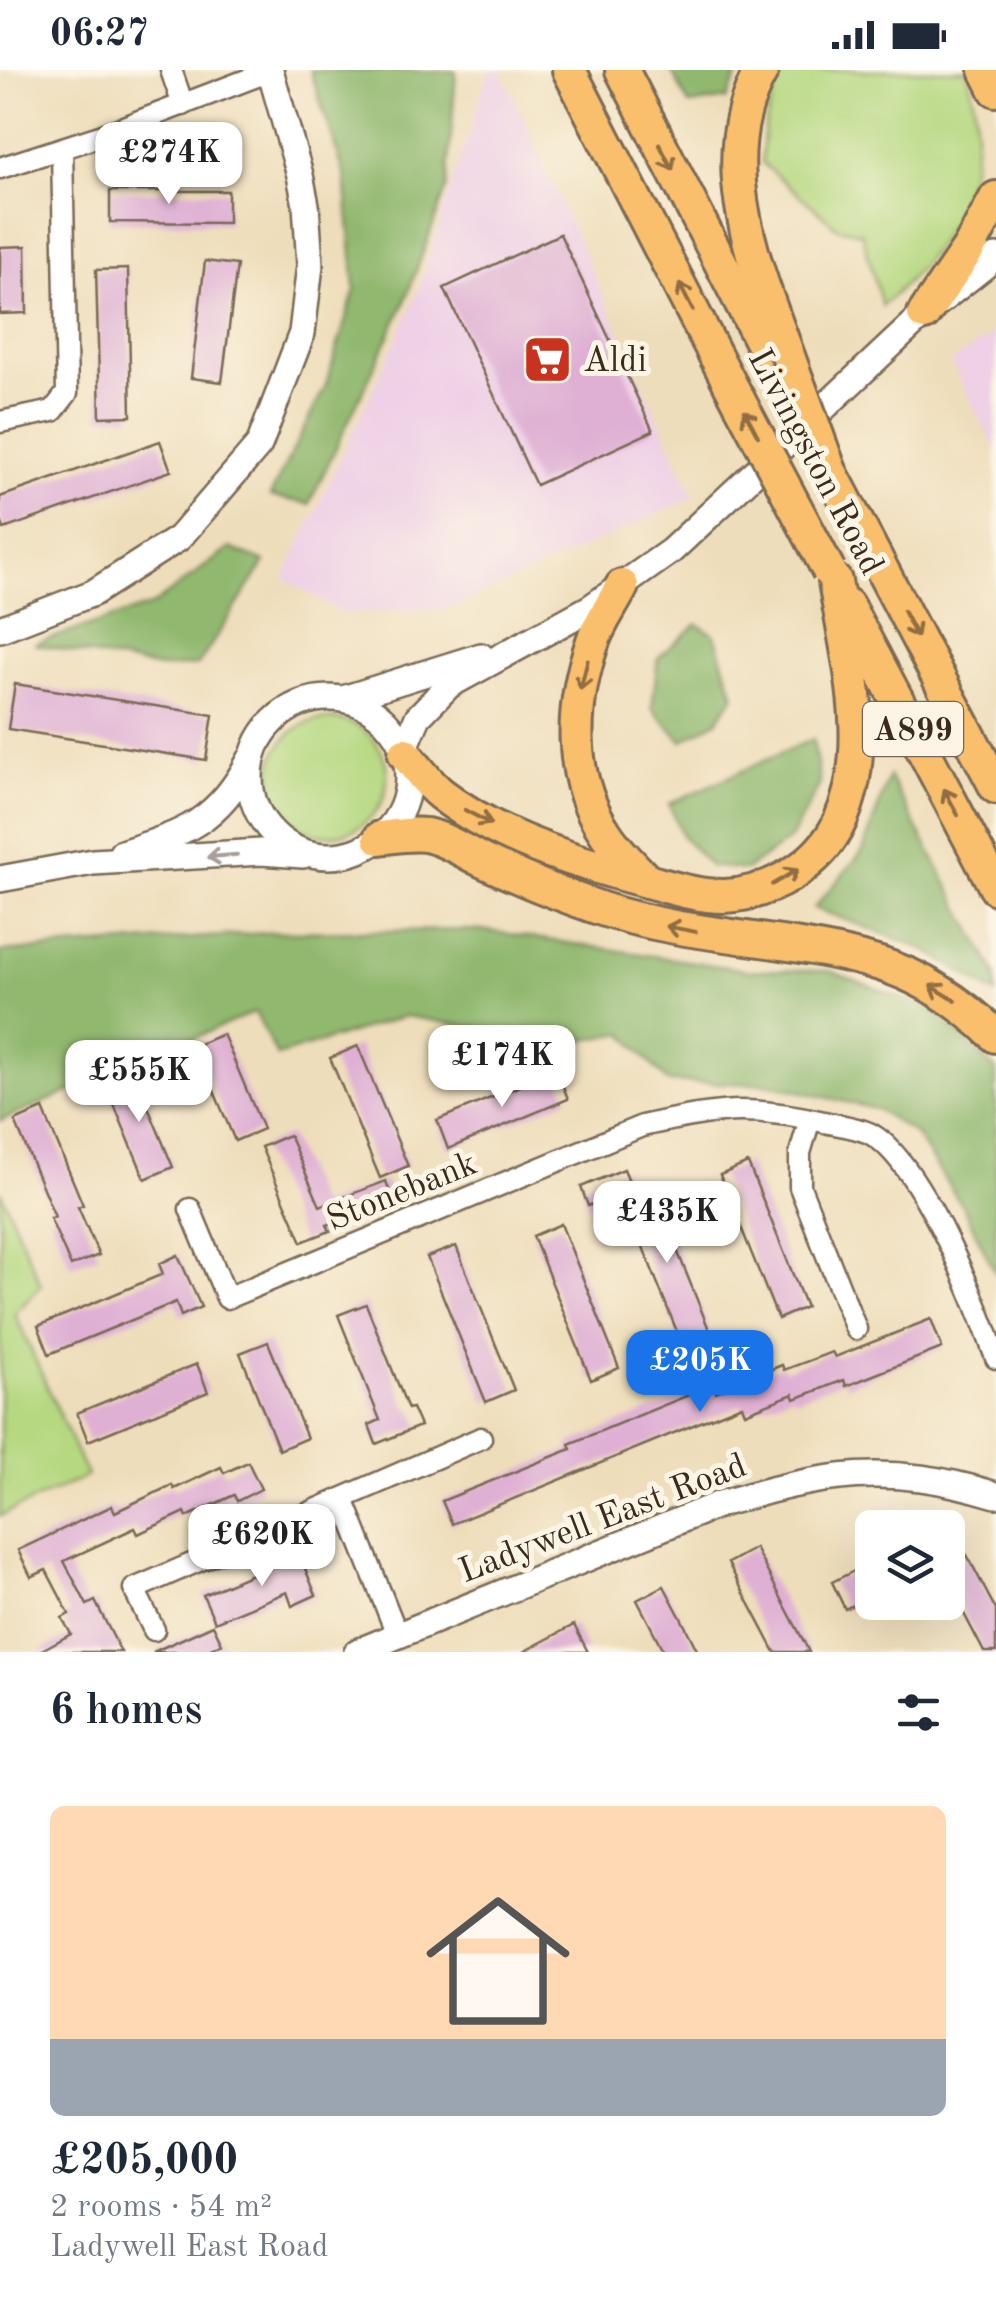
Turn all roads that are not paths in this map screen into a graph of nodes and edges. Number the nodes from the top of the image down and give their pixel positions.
1 (170, 70) edge
2 (270, 70) edge
3 (569, 70) edge
4 (622, 70) edge
5 (762, 70) edge
6 (986, 70) edge
7 (996, 90) edge
8 (183, 105) junction
9 (62, 150) junction
10 (0, 168) edge
11 (996, 198) edge
12 (996, 257) edge
13 (924, 314) junction
14 (773, 342) junction
15 (0, 422) edge
16 (832, 576) junction
17 (622, 586) junction
18 (0, 629) edge
19 (513, 648) junction
20 (342, 699) junction
21 (254, 752) junction
22 (405, 752) junction
23 (996, 787) edge
24 (380, 838) junction
25 (319, 856) junction
26 (94, 862) junction
27 (0, 879) edge
28 (647, 881) junction
29 (996, 888) edge
30 (996, 1036) edge
31 (810, 1119) junction
32 (190, 1210) dead end
33 (856, 1329) dead end
34 (996, 1358) edge
35 (481, 1438) dead end
36 (996, 1495) edge
37 (342, 1499) junction
38 (154, 1630) dead end
39 (397, 1634) junction
40 (356, 1652) edge

1 - 8 street
2 - 8 street
2 - 18 street
16 -> 3 main road, Livingston Road / A899, bridge
4 -> 14 main road, Livingston Road
5 - 14 main road
6 - 7 main road
8 - 9 street
9 - 10 street
9 - 15 street
11 - 13 main road
12 - 13 street
13 - 17 street
14 -> 23 main road, Livingston Road / A899, bridge
28 -> 16 main road
29 -> 16 main road, Livingston Road / A899
17 - 19 street
17 -> 28 main road
19 - 20 street
19 - 22 street
20 - 21 street
20 - 22 street
21 - 25 street
21 - 26 street
22 - 24 street
22 -> 28 main road
24 - 25 street
30 -> 24 main road
25 -> 26 street
26 - 27 street
31 - 32 street, Stonebank
31 - 33 street
31 - 34 street, Stonebank
35 - 37 street
36 - 39 street, Ladywell East Road
37 - 38 street
37 - 39 street
39 - 40 street, Ladywell East Road

